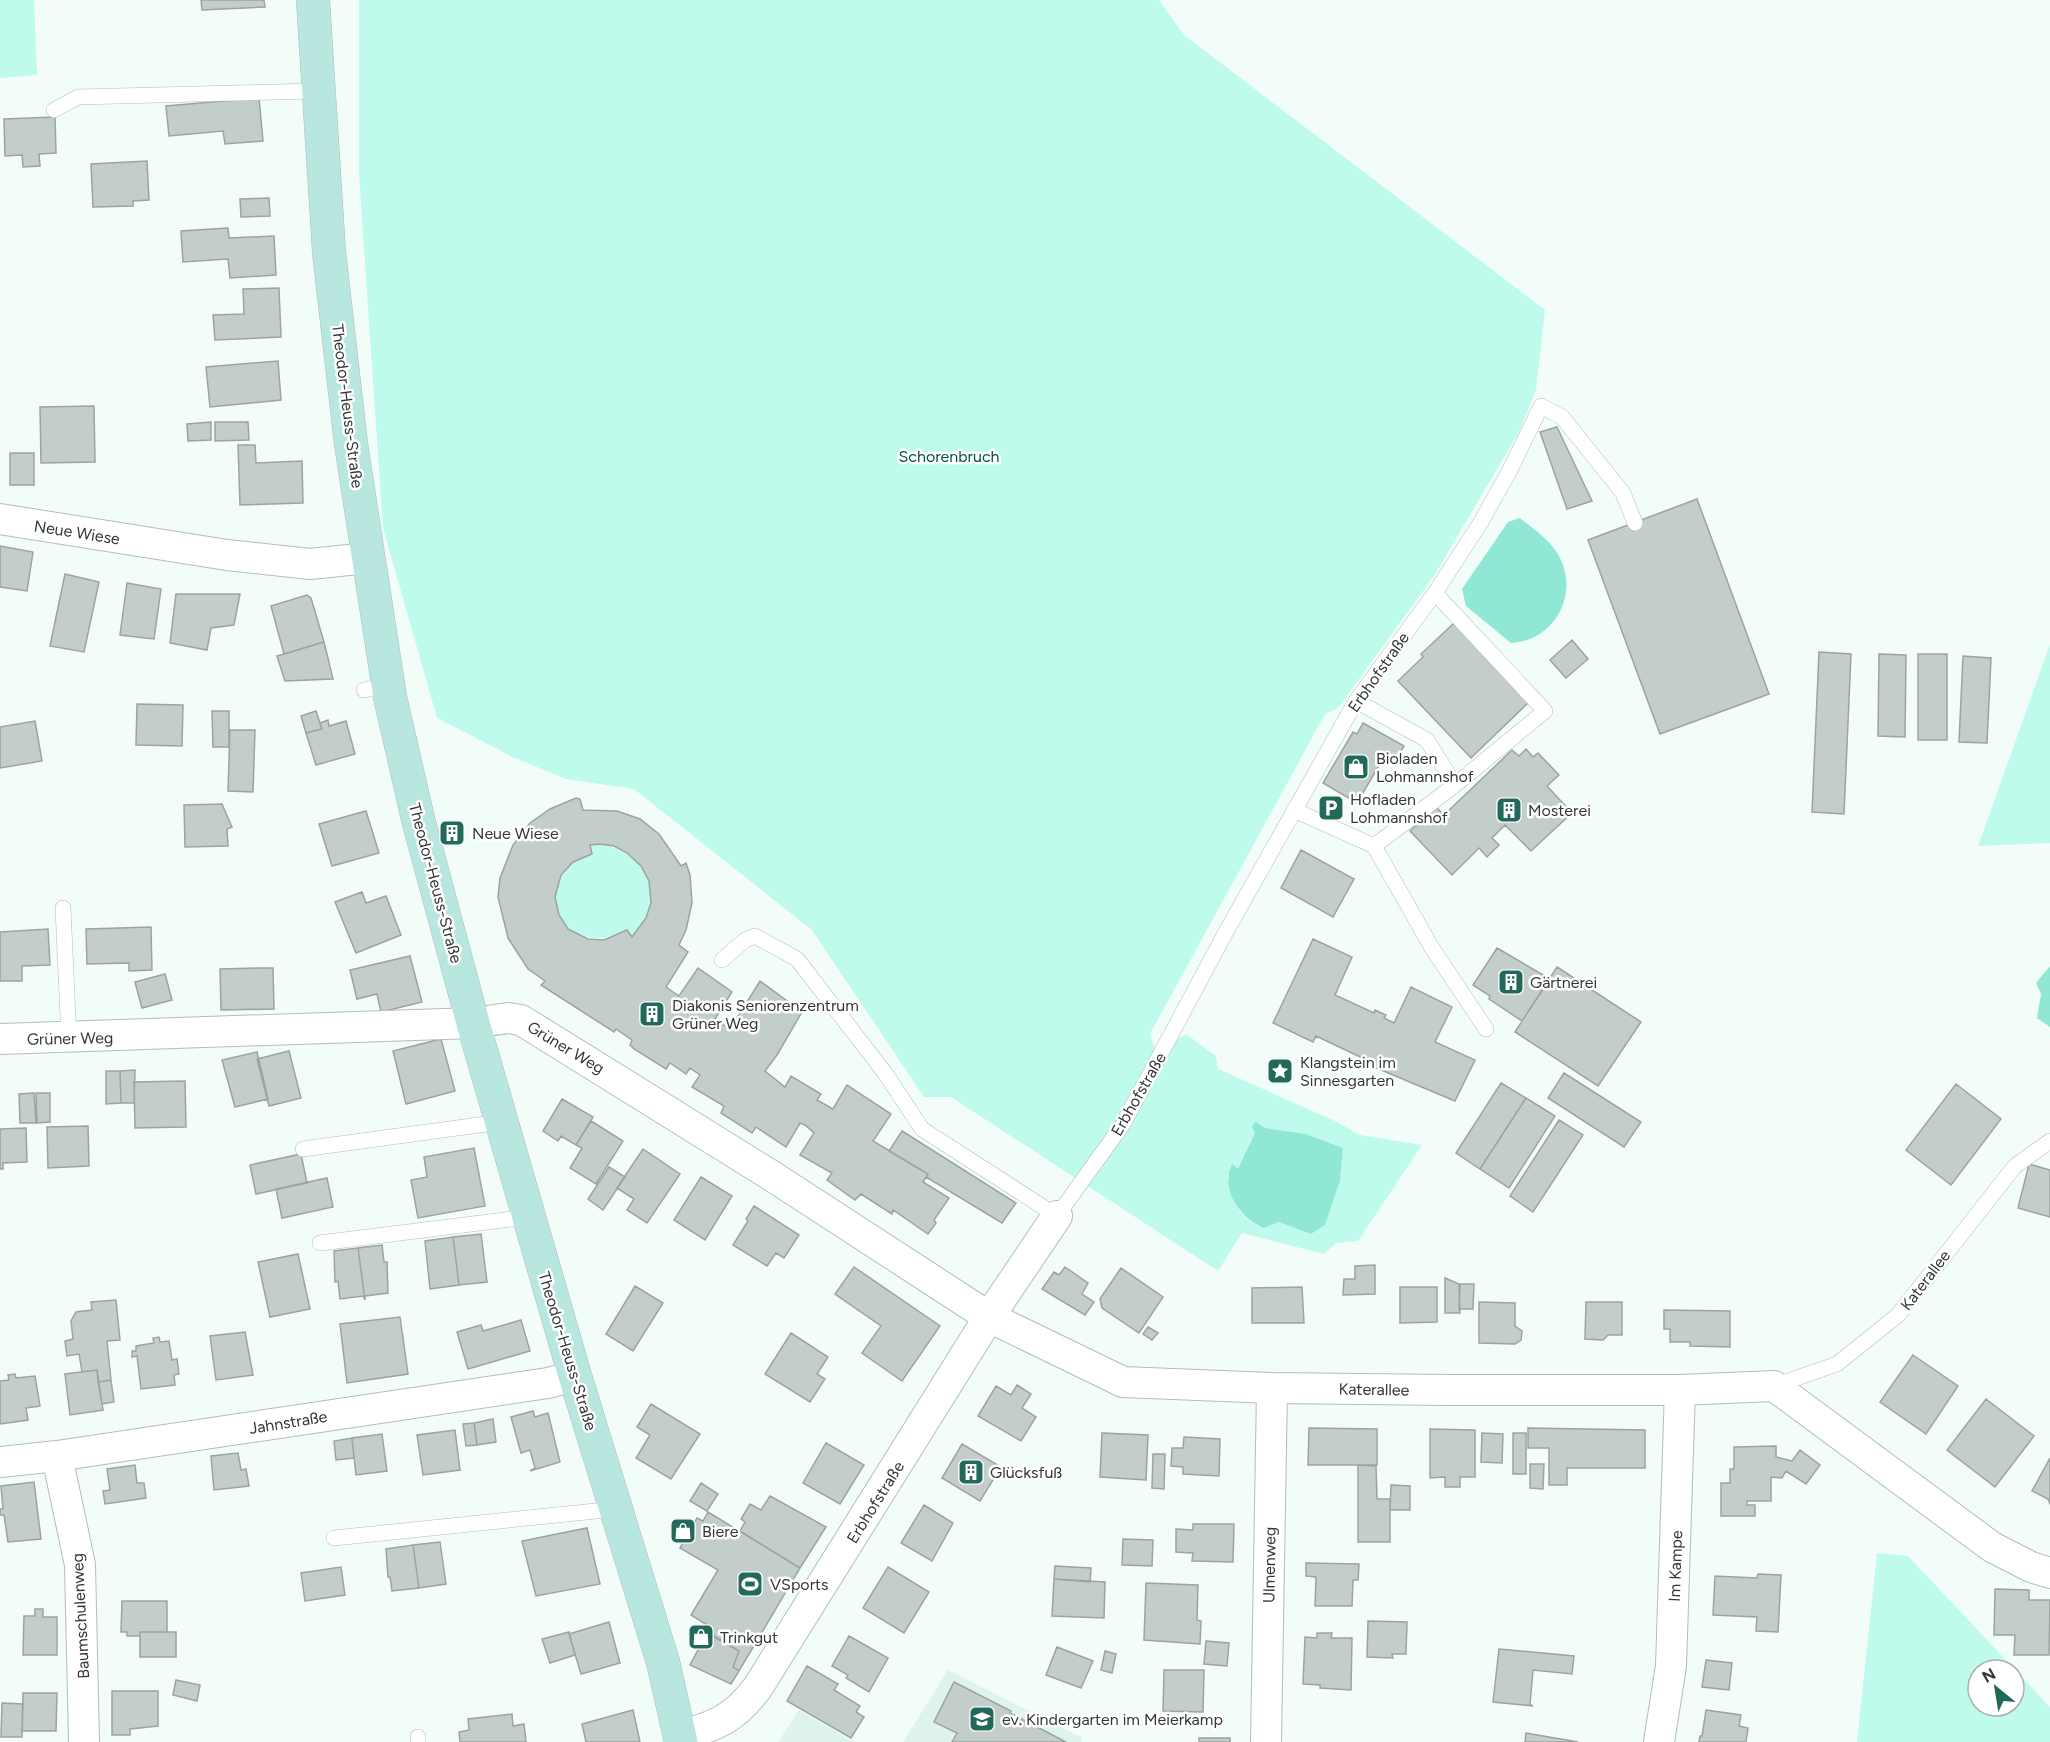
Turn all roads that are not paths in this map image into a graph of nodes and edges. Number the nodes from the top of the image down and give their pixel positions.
1 (314, 0) edge
2 (318, 91) junction
3 (54, 110) dead end
4 (0, 519) edge
5 (1635, 523) dead end
6 (369, 558) junction
7 (1435, 593) junction
8 (1356, 701) junction
9 (1455, 785) junction
10 (1294, 810) junction
11 (1374, 846) junction
12 (63, 908) dead end
13 (722, 960) dead end
14 (473, 1023) junction
15 (1486, 1029) dead end
16 (0, 1039) edge
17 (69, 1039) junction
18 (501, 1122) junction
19 (2050, 1141) edge
20 (303, 1149) dead end
21 (1057, 1216) junction
22 (528, 1217) junction
23 (320, 1243) dead end
24 (989, 1317) junction
25 (575, 1376) junction
26 (1774, 1386) junction
27 (1272, 1388) junction
28 (1680, 1390) junction
29 (57, 1456) junction
30 (0, 1462) edge
31 (615, 1509) junction
32 (333, 1538) dead end
33 (2050, 1573) edge
34 (681, 1739) edge
35 (84, 1742) edge
36 (1266, 1742) edge
37 (1659, 1742) edge

1 - 2 main road, Theodor-Heuss-Straße
2 - 3 lane
2 - 6 main road, Theodor-Heuss-Straße
4 - 6 street, Neue Wiese
5 - 7 lane, Erbhofstraße
6 - 14 main road, Theodor-Heuss-Straße
7 - 8 lane, Erbhofstraße
7 - 9 lane
8 - 9 lane
8 - 10 lane, Erbhofstraße
9 - 11 lane
10 - 11 lane
10 - 21 lane, Erbhofstraße
11 - 15 lane
12 - 17 lane
13 - 21 lane
14 - 17 street, Grüner Weg
14 - 18 main road, Theodor-Heuss-Straße
14 - 24 street, Grüner Weg
16 - 17 street, Grüner Weg
18 - 20 lane
18 - 22 main road, Theodor-Heuss-Straße
19 - 26 lane, Katerallee
21 - 24 street, Erbhofstraße
22 - 23 lane
22 - 25 main road, Theodor-Heuss-Straße
24 - 27 street, Katerallee
24 - 34 street, Erbhofstraße
25 - 29 street, Jahnstraße
25 - 31 main road, Theodor-Heuss-Straße
26 - 28 street, Katerallee
26 - 33 street
27 - 28 street, Katerallee
27 - 36 street, Ulmenweg
28 - 37 street, Im Kampe
29 - 30 street, Jahnstraße
29 - 35 street, Baumschulenweg
31 - 32 lane
31 - 34 main road, Theodor-Heuss-Straße

